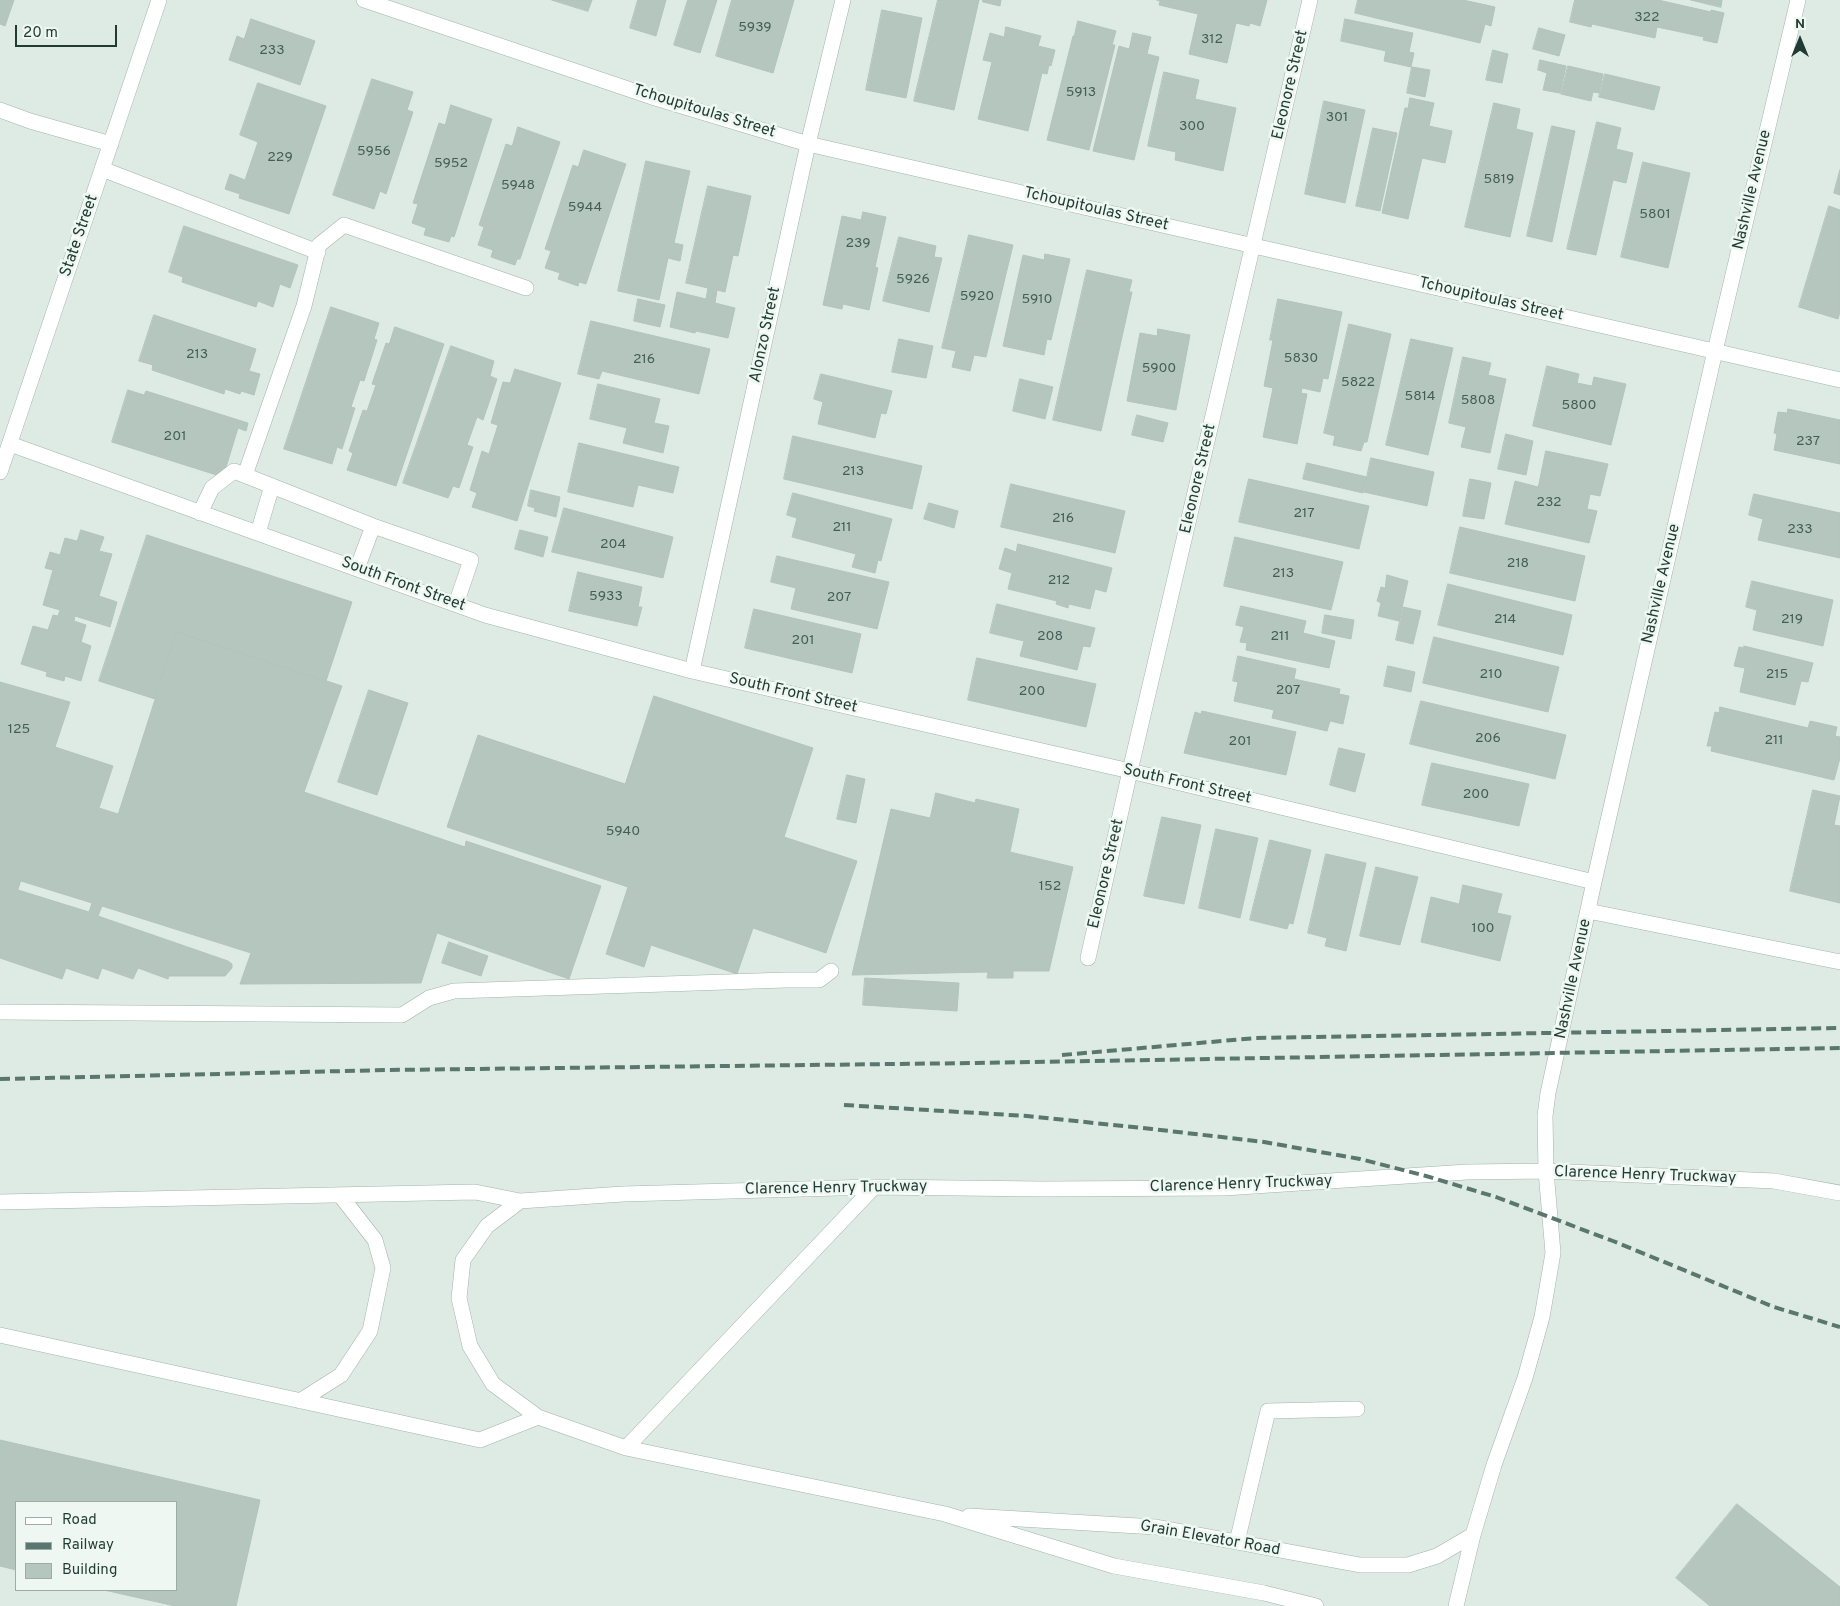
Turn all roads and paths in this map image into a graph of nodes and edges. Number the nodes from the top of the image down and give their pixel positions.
1 (159, 0) edge
2 (364, 0) edge
3 (844, 0) edge
4 (1310, 0) edge
5 (1798, 0) edge
6 (0, 110) edge
7 (111, 144) junction
8 (808, 144) junction
9 (102, 169) junction
10 (1254, 246) junction
11 (318, 252) junction
12 (526, 288) dead end
13 (1715, 351) junction
14 (1840, 380) edge
15 (10, 444) junction
16 (0, 472) edge
17 (245, 475) junction
18 (272, 486) junction
19 (200, 513) junction
20 (373, 526) junction
21 (258, 533) junction
22 (357, 569) junction
23 (456, 604) junction
24 (692, 671) junction
25 (1130, 771) junction
26 (1594, 882) junction
27 (1588, 911) junction
28 (1088, 958) dead end
29 (1840, 962) edge
30 (831, 971) dead end
31 (0, 1012) edge
32 (1546, 1171) junction
33 (874, 1186) junction
34 (1840, 1193) edge
35 (340, 1195) junction
36 (520, 1201) junction
37 (0, 1202) edge
38 (0, 1334) edge
39 (300, 1401) junction
40 (1357, 1408) dead end
41 (538, 1417) junction
42 (626, 1448) junction
43 (945, 1514) junction
44 (1473, 1535) junction
45 (1237, 1542) junction
46 (1316, 1606) edge
47 (1456, 1606) edge

1 - 7 street, State Street
2 - 8 street, Tchoupitoulas Street
3 - 8 street, Alonzo Street
4 - 10 street, Eleonore Street
5 - 13 street, Nashville Avenue
6 - 7 street
7 - 9 street, State Street
8 - 10 street, Tchoupitoulas Street
8 - 24 street, Alonzo Street
9 - 11 street
9 - 15 street, State Street
10 - 13 street, Tchoupitoulas Street
10 - 25 street, Eleonore Street
11 - 12 street
11 - 17 street
13 - 14 street, Tchoupitoulas Street
13 - 26 street, Nashville Avenue
15 - 16 street, State Street
15 - 19 street, South Front Street
17 - 18 street
17 - 19 street
18 - 20 street
18 - 21 street
19 - 21 street, South Front Street
20 - 22 street
20 - 23 street
21 - 22 street, South Front Street
22 - 23 street, South Front Street
23 - 24 street, South Front Street
24 - 25 street, South Front Street
25 - 26 street, South Front Street
25 - 28 street, Eleonore Street
26 - 27 street, Nashville Avenue
27 - 29 street
27 - 32 street, Nashville Avenue
30 - 31 street
32 - 33 street, Clarence Henry Truckway
32 - 34 street, Clarence Henry Truckway
32 - 44 street
33 - 36 street, Clarence Henry Truckway
33 - 42 street
35 - 36 street, Clarence Henry Truckway
35 - 37 street, Clarence Henry Truckway
35 - 39 street
36 - 41 street
38 - 39 street
39 - 41 street
40 - 45 street
41 - 42 street
42 - 43 street
43 - 45 street, Grain Elevator Road
43 - 46 street
44 - 45 street, Grain Elevator Road
44 - 47 street

